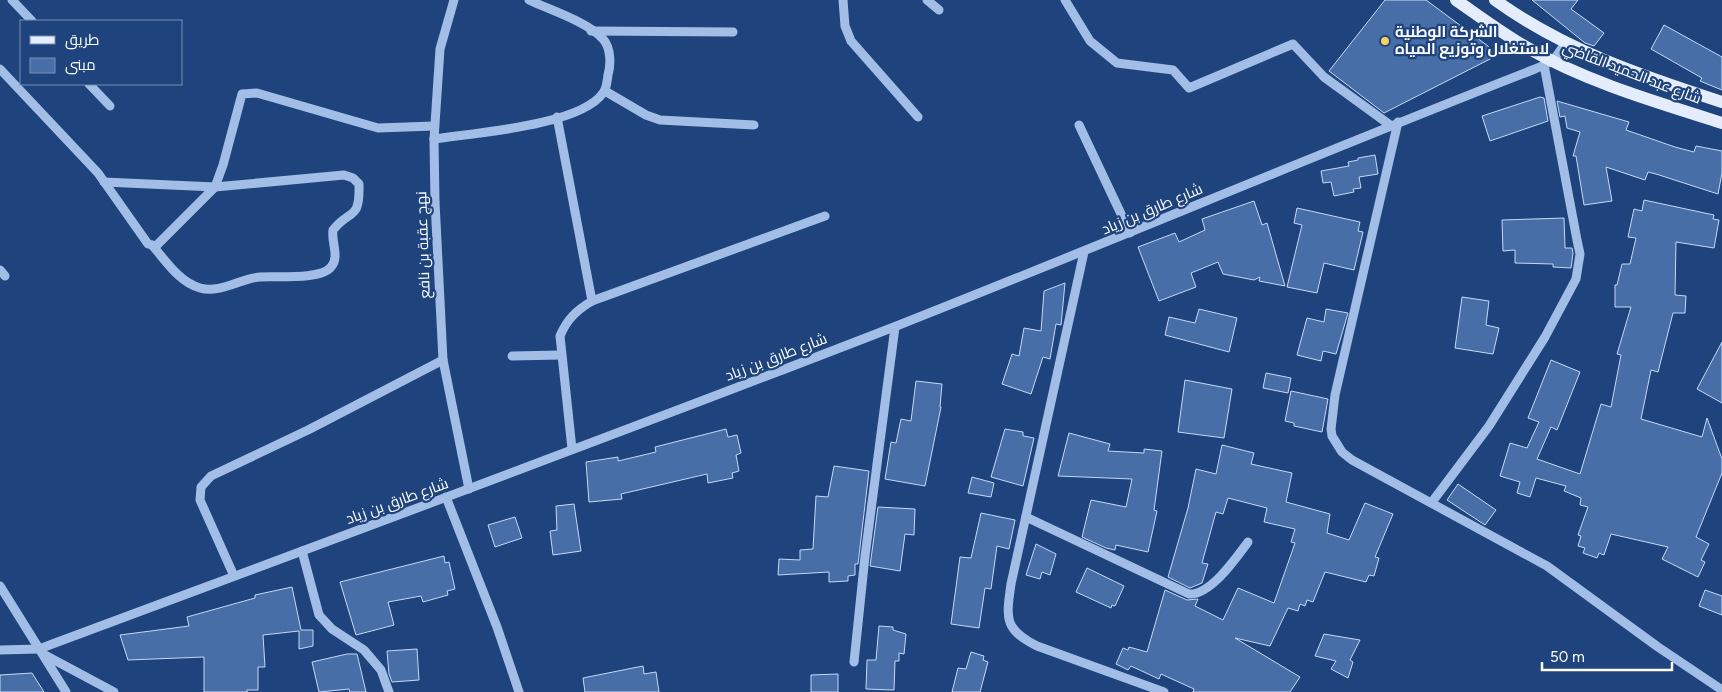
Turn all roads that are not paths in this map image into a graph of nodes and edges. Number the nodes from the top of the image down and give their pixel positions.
1 (12, 0) edge
2 (454, 0) edge
3 (529, 0) edge
4 (843, 0) edge
5 (927, 0) edge
6 (1065, 0) edge
7 (1456, 0) edge
8 (1495, 0) edge
9 (939, 10) dead end
10 (31, 20) edge
11 (591, 31) junction
12 (733, 32) dead end
13 (1566, 42) junction
14 (1548, 63) junction
15 (0, 69) edge
16 (90, 85) edge
17 (605, 91) junction
18 (1722, 102) edge
19 (110, 106) dead end
20 (557, 117) junction
21 (918, 117) dead end
22 (1722, 123) edge
23 (1394, 124) junction
24 (754, 125) dead end
25 (1079, 125) dead end
26 (434, 126) junction
27 (434, 138) junction
28 (104, 182) junction
29 (215, 187) junction
30 (825, 216) dead end
31 (1130, 233) junction
32 (152, 245) junction
33 (1084, 252) junction
34 (592, 301) junction
35 (895, 326) junction
36 (561, 355) junction
37 (512, 356) dead end
38 (443, 360) junction
39 (572, 449) junction
40 (469, 489) junction
41 (446, 497) junction
42 (1432, 502) junction
43 (1026, 517) junction
44 (1248, 542) dead end
45 (302, 551) junction
46 (234, 576) junction
47 (0, 586) edge
48 (0, 650) edge
49 (41, 651) junction
50 (854, 662) dead end
51 (1722, 690) edge
52 (66, 692) edge
53 (114, 692) edge
54 (389, 692) edge
55 (519, 692) edge
56 (1164, 692) edge

1 - 10 street
2 - 26 street, نهج عقبة بن نافع
3 - 11 street
4 - 21 street
5 - 9 street
6 - 23 street
7 - 14 main road, شارع عبد الحميد القاضي
8 - 13 main road, شارع عبد الحميد القاضي
11 - 12 street
11 - 17 street
13 - 14 street
13 - 18 main road, شارع عبد الحميد القاضي
14 - 22 main road, شارع عبد الحميد القاضي
14 - 23 street, شارع طارق بن زياد
14 - 42 street
15 - 28 street
16 - 19 street
17 - 20 street
17 - 24 street
20 - 27 street
20 - 34 street
23 - 31 street, شارع طارق بن زياد
23 - 42 street
25 - 31 street
26 - 27 street, نهج عقبة بن نافع
26 - 29 street
27 - 38 street, نهج عقبة بن نافع
28 - 29 street
28 - 32 street
29 - 32 street
29 - 32 street
30 - 34 street
31 - 33 street, شارع طارق بن زياد
33 - 35 street, شارع طارق بن زياد
33 - 43 street
34 - 36 street
35 - 39 street, شارع طارق بن زياد
35 - 50 street
36 - 37 street
36 - 39 street
38 - 40 street, نهج عقبة بن نافع
38 - 46 street
39 - 40 street, شارع طارق بن زياد
40 - 41 street, شارع طارق بن زياد
41 - 45 street, شارع طارق بن زياد
41 - 55 street
42 - 51 street
43 - 44 street
43 - 56 street
45 - 46 street, شارع طارق بن زياد
45 - 54 street
46 - 49 street, شارع طارق بن زياد
47 - 49 street
48 - 49 street, شارع طارق بن زياد
49 - 52 street
49 - 53 street

